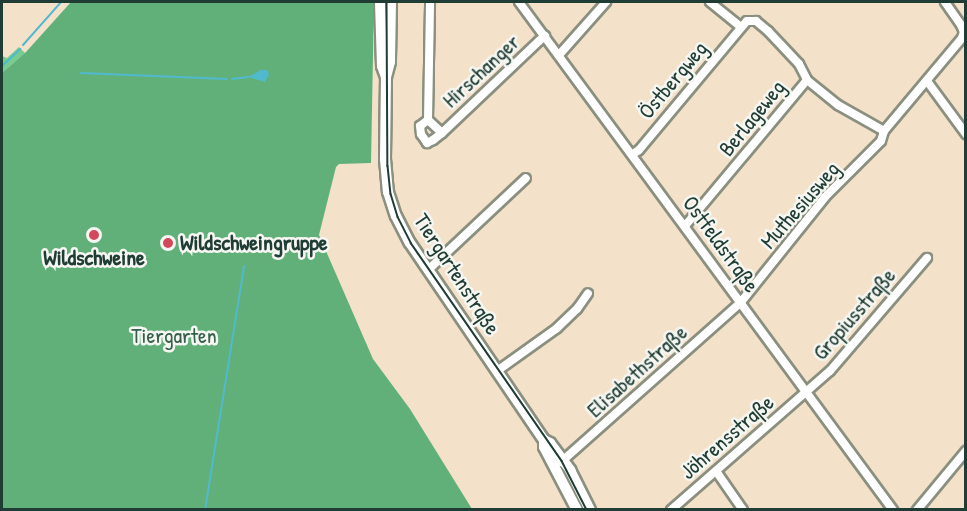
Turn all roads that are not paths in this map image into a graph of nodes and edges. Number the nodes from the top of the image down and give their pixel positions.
1 (380, 2) edge
2 (391, 2) edge
3 (430, 2) edge
4 (519, 2) edge
5 (606, 2) edge
6 (710, 2) edge
7 (945, 2) edge
8 (741, 27) junction
9 (545, 36) junction
10 (559, 55) junction
11 (386, 77) junction
12 (807, 80) junction
13 (927, 81) junction
14 (428, 120) junction
15 (884, 131) junction
16 (442, 132) junction
17 (966, 134) edge
18 (633, 154) junction
19 (526, 178) dead end
20 (685, 226) junction
21 (927, 258) dead end
22 (428, 270) junction
23 (588, 293) dead end
24 (741, 302) junction
25 (497, 371) junction
26 (807, 392) junction
27 (966, 451) edge
28 (958, 460) junction
29 (559, 463) junction
30 (966, 467) edge
31 (716, 471) junction
32 (577, 510) edge
33 (590, 510) edge
34 (671, 510) edge
35 (743, 510) edge
36 (892, 510) edge
37 (917, 510) edge

1 - 11 main road, Tiergartenstraße
2 - 11 main road, Tiergartenstraße
3 - 14 street, Hirschanger
4 - 9 street, Ostfeldstraße
5 - 10 street
6 - 8 street
7 - 13 street, Muthesiusweg
8 - 12 street, Berlageweg
8 - 18 street, Östbergweg
9 - 10 street, Ostfeldstraße
9 - 16 street, Hirschanger
10 - 18 street, Ostfeldstraße
11 - 22 main road, Tiergartenstraße
12 - 15 street
12 - 20 street, Berlageweg
13 - 15 street, Muthesiusweg
13 - 17 street
14 - 16 street, Hirschanger
14 - 16 street, Hirschanger
15 - 24 street, Muthesiusweg
18 - 20 street, Ostfeldstraße
19 - 22 street
20 - 24 street, Ostfeldstraße
21 - 26 street, Gropiusstraße
22 - 25 main road, Tiergartenstraße
23 - 25 street
24 - 26 street, Ostfeldstraße
24 - 29 street, Elisabethstraße
25 - 29 main road, Tiergartenstraße
26 - 31 street, Jöhrensstraße
26 - 36 street, Ostfeldstraße
27 - 28 street
28 - 30 street
28 - 37 street
29 - 32 main road, Tiergartenstraße
29 - 33 main road, Tiergartenstraße
31 - 34 street, Jöhrensstraße
31 - 35 street

